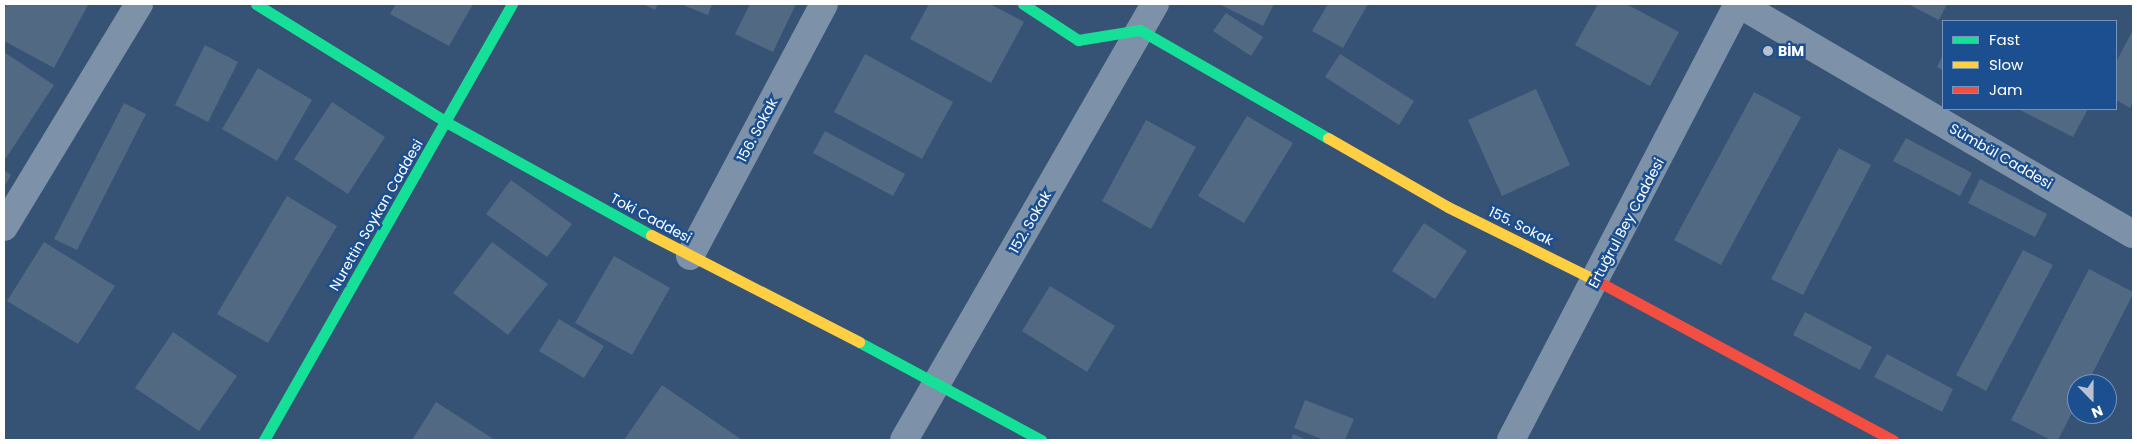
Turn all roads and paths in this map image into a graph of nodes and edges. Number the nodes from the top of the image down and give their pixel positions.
1 (139, 4) edge
2 (256, 4) edge
3 (512, 4) edge
4 (824, 4) edge
5 (1023, 4) edge
6 (1156, 4) edge
7 (1738, 4) edge
8 (1140, 30) junction
9 (446, 122) junction
10 (4, 227) edge
11 (2133, 234) edge
12 (690, 256) junction
13 (1596, 280) junction
14 (938, 383) junction
15 (264, 440) edge
16 (904, 440) edge
17 (1041, 440) edge
18 (1511, 440) edge
19 (1893, 440) edge

1 - 10 street
2 - 9 street, Toki Caddesi
3 - 9 street, Nurettin Soykan Caddesi
4 - 12 street, 156. Sokak
5 - 8 street
6 - 8 street, 152. Sokak
7 - 11 street, Sümbül Caddesi
7 - 13 street, Ertuğrul Bey Caddesi
8 - 13 street, 155. Sokak
8 - 14 street, 152. Sokak
9 - 12 street, Toki Caddesi
9 - 15 street, Nurettin Soykan Caddesi
12 - 14 street, Toki Caddesi
13 - 18 street, Ertuğrul Bey Caddesi
13 - 19 street, 155. Sokak
14 - 16 street, 152. Sokak
14 - 17 street, Toki Caddesi

